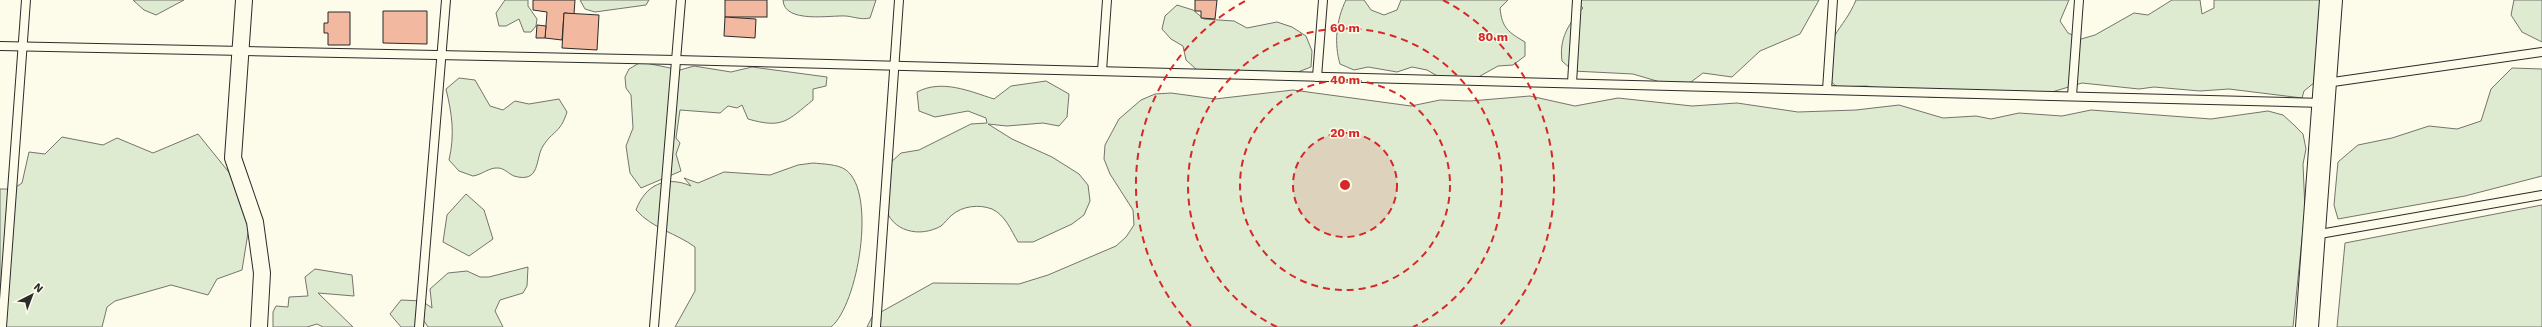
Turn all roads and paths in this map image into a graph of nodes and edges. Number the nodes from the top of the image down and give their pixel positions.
1 (26, 0) edge
2 (244, 0) edge
3 (446, 0) edge
4 (681, 0) edge
5 (899, 0) edge
6 (1107, 0) edge
7 (1323, 0) edge
8 (1576, 0) edge
9 (1833, 0) edge
10 (2079, 0) edge
11 (2332, 0) edge
12 (0, 46) edge
13 (22, 46) junction
14 (240, 50) junction
15 (2542, 52) edge
16 (440, 55) junction
17 (676, 60) junction
18 (894, 66) junction
19 (1102, 71) junction
20 (1317, 77) junction
21 (1572, 83) junction
22 (1827, 90) junction
23 (2325, 93) junction
24 (2072, 96) junction
25 (2542, 194) edge
26 (2314, 235) junction
27 (2, 327) edge
28 (259, 327) edge
29 (419, 327) edge
30 (654, 327) edge
31 (876, 327) edge
32 (2307, 327) edge

1 - 13 lane
2 - 14 street
3 - 16 lane
4 - 17 lane
5 - 18 lane
6 - 19 lane
7 - 20 lane
8 - 21 lane
9 - 22 lane
10 - 24 lane
11 - 23 street
12 - 13 lane
13 - 14 lane
13 - 27 lane
14 - 16 lane
14 - 28 street
15 - 23 lane
16 - 17 lane
16 - 29 lane
17 - 18 lane
17 - 30 lane
18 - 19 lane
18 - 31 lane
19 - 20 lane
20 - 21 lane
21 - 22 lane
22 - 24 lane
23 - 24 lane
23 - 26 street
25 - 26 lane
26 - 32 street

